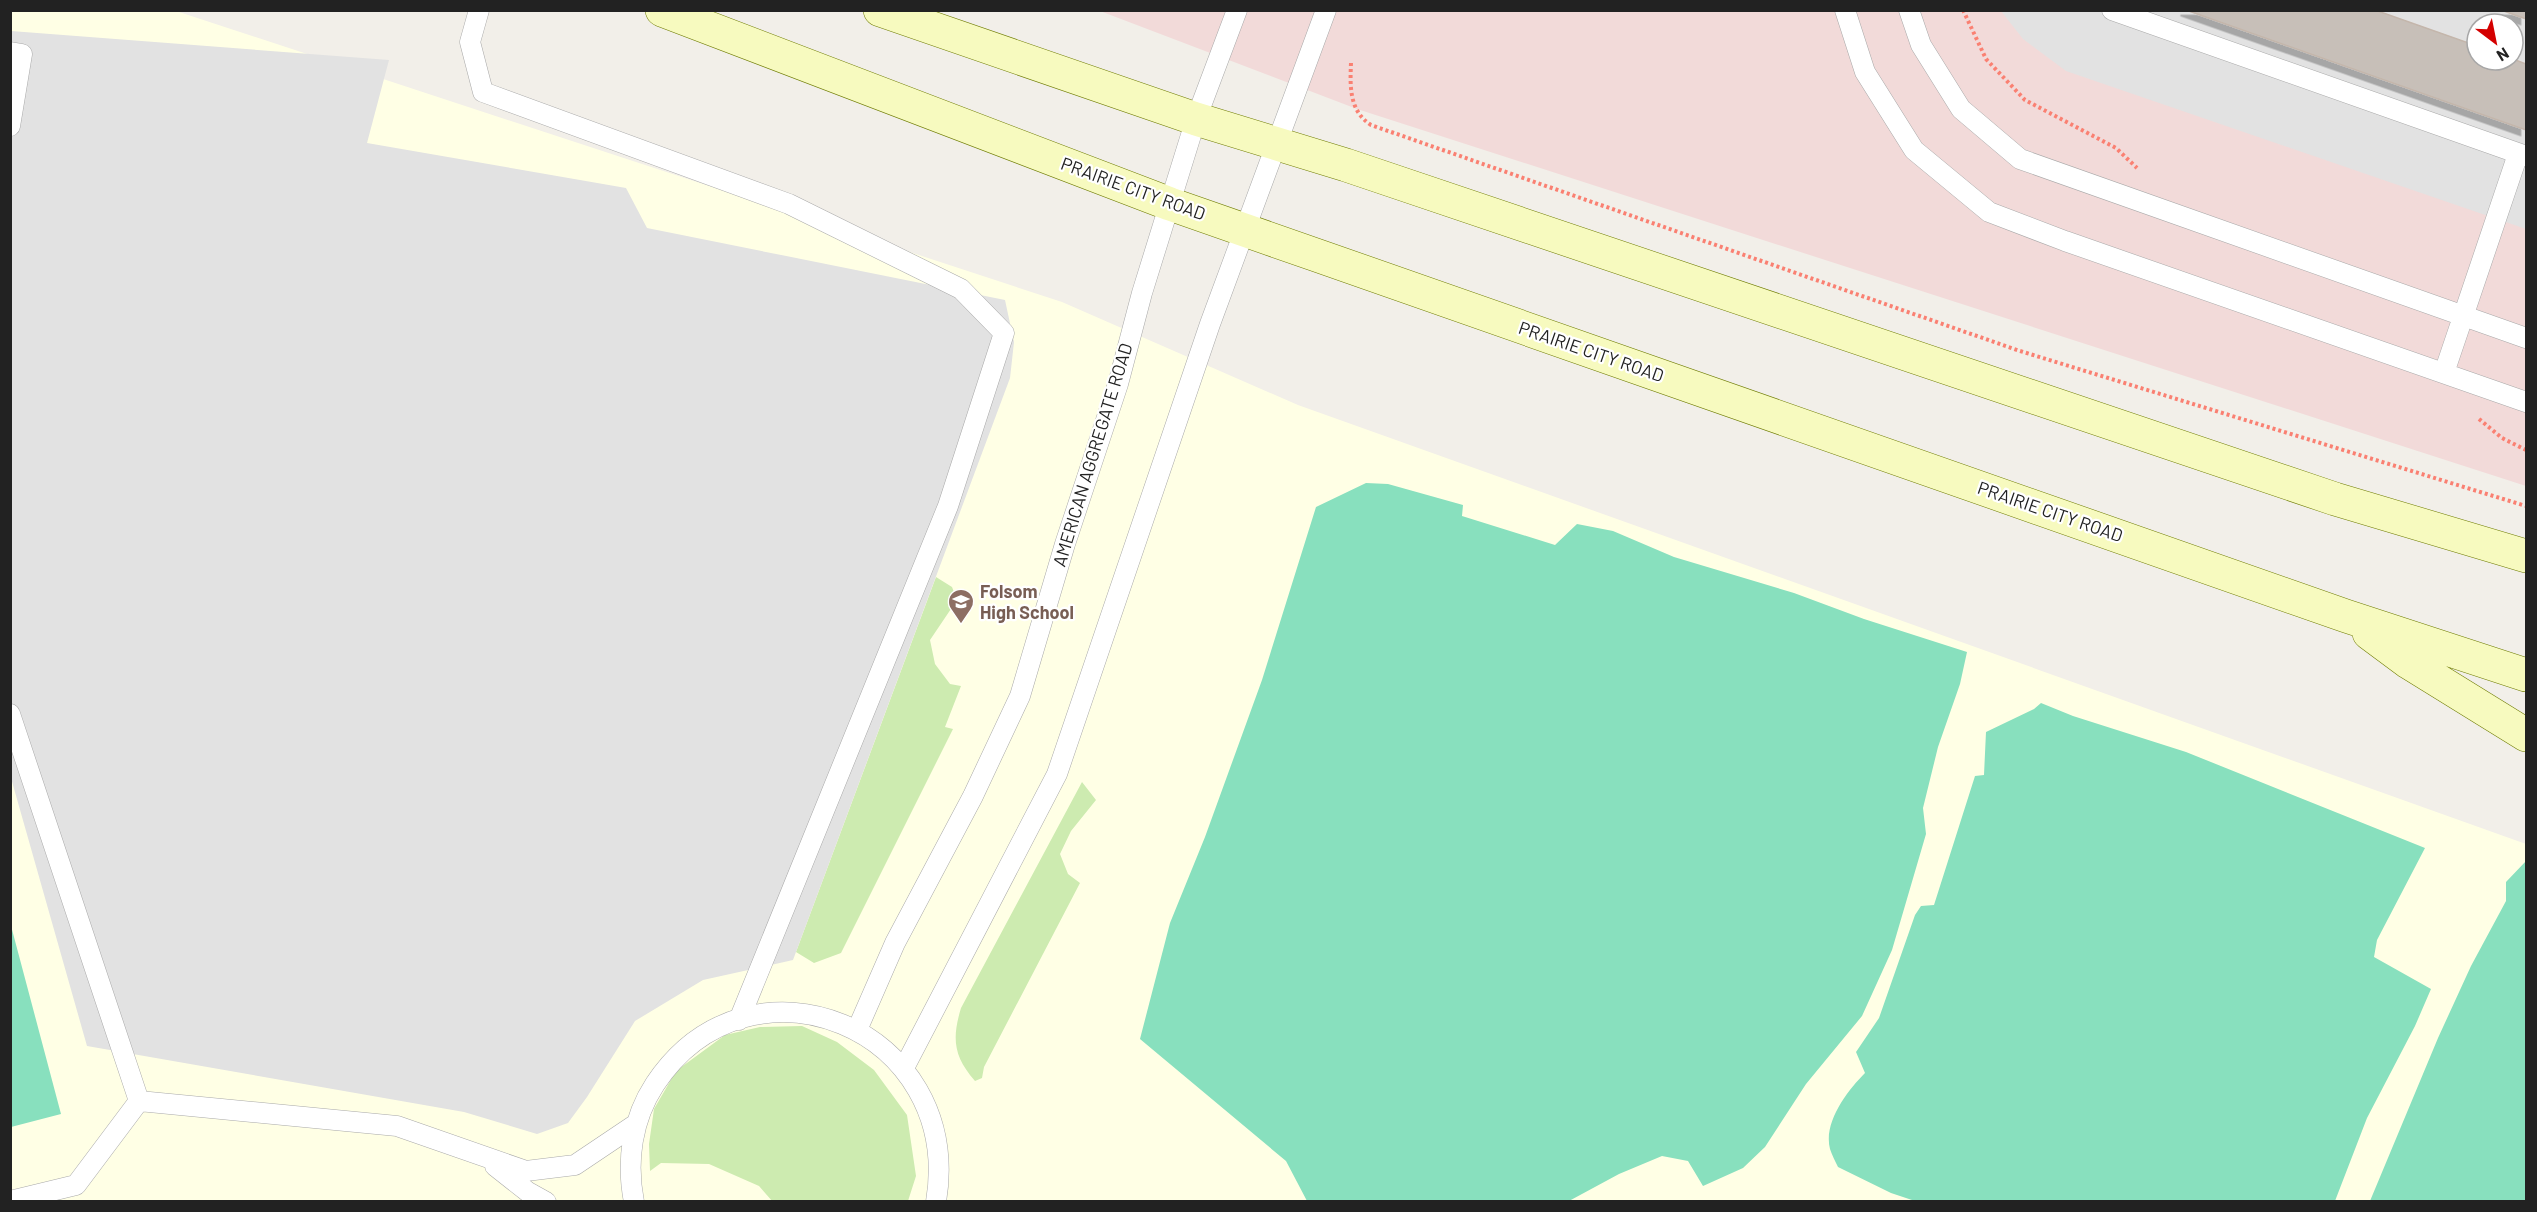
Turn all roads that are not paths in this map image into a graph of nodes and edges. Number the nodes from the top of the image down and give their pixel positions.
1 (479, 10) edge
2 (662, 10) edge
3 (880, 10) edge
4 (1237, 10) edge
5 (1326, 10) edge
6 (1845, 10) edge
7 (1909, 10) edge
8 (2112, 10) edge
9 (10, 52) edge
10 (1196, 119) junction
11 (10, 126) edge
12 (1277, 144) junction
13 (2522, 155) edge
14 (1170, 204) junction
15 (1244, 229) junction
16 (2463, 316) junction
17 (2526, 338) edge
18 (2444, 373) junction
19 (2526, 402) edge
20 (2526, 556) edge
21 (2346, 616) junction
22 (2526, 675) edge
23 (10, 714) edge
24 (2526, 735) edge
25 (739, 1020) junction
26 (857, 1030) junction
27 (904, 1068) junction
28 (139, 1101) junction
29 (636, 1124) junction
30 (481, 1155) junction
31 (10, 1201) edge
32 (546, 1202) edge
33 (634, 1202) edge
34 (936, 1202) edge

1 - 25 lane
2 - 14 main road, PRAIRIE CITY ROAD
3 - 10 main road
4 - 10 lane, AMERICAN AGGREGATE ROAD
5 - 12 lane
6 - 18 lane
7 - 16 lane
8 - 13 lane
9 - 11 lane
10 - 12 main road
10 - 14 lane, AMERICAN AGGREGATE ROAD
12 - 15 lane
12 - 20 main road
13 - 16 lane
14 - 15 main road, PRAIRIE CITY ROAD
14 - 26 lane, AMERICAN AGGREGATE ROAD
15 - 21 main road, PRAIRIE CITY ROAD
15 - 27 lane
16 - 17 lane
16 - 18 lane
18 - 19 lane
21 - 22 main road, PRAIRIE CITY ROAD
21 - 24 main road
23 - 28 lane
25 - 26 lane
25 - 29 lane
26 - 27 lane
27 - 34 lane
28 - 30 lane
28 - 31 lane
29 - 30 lane
29 - 33 lane
30 - 32 lane

